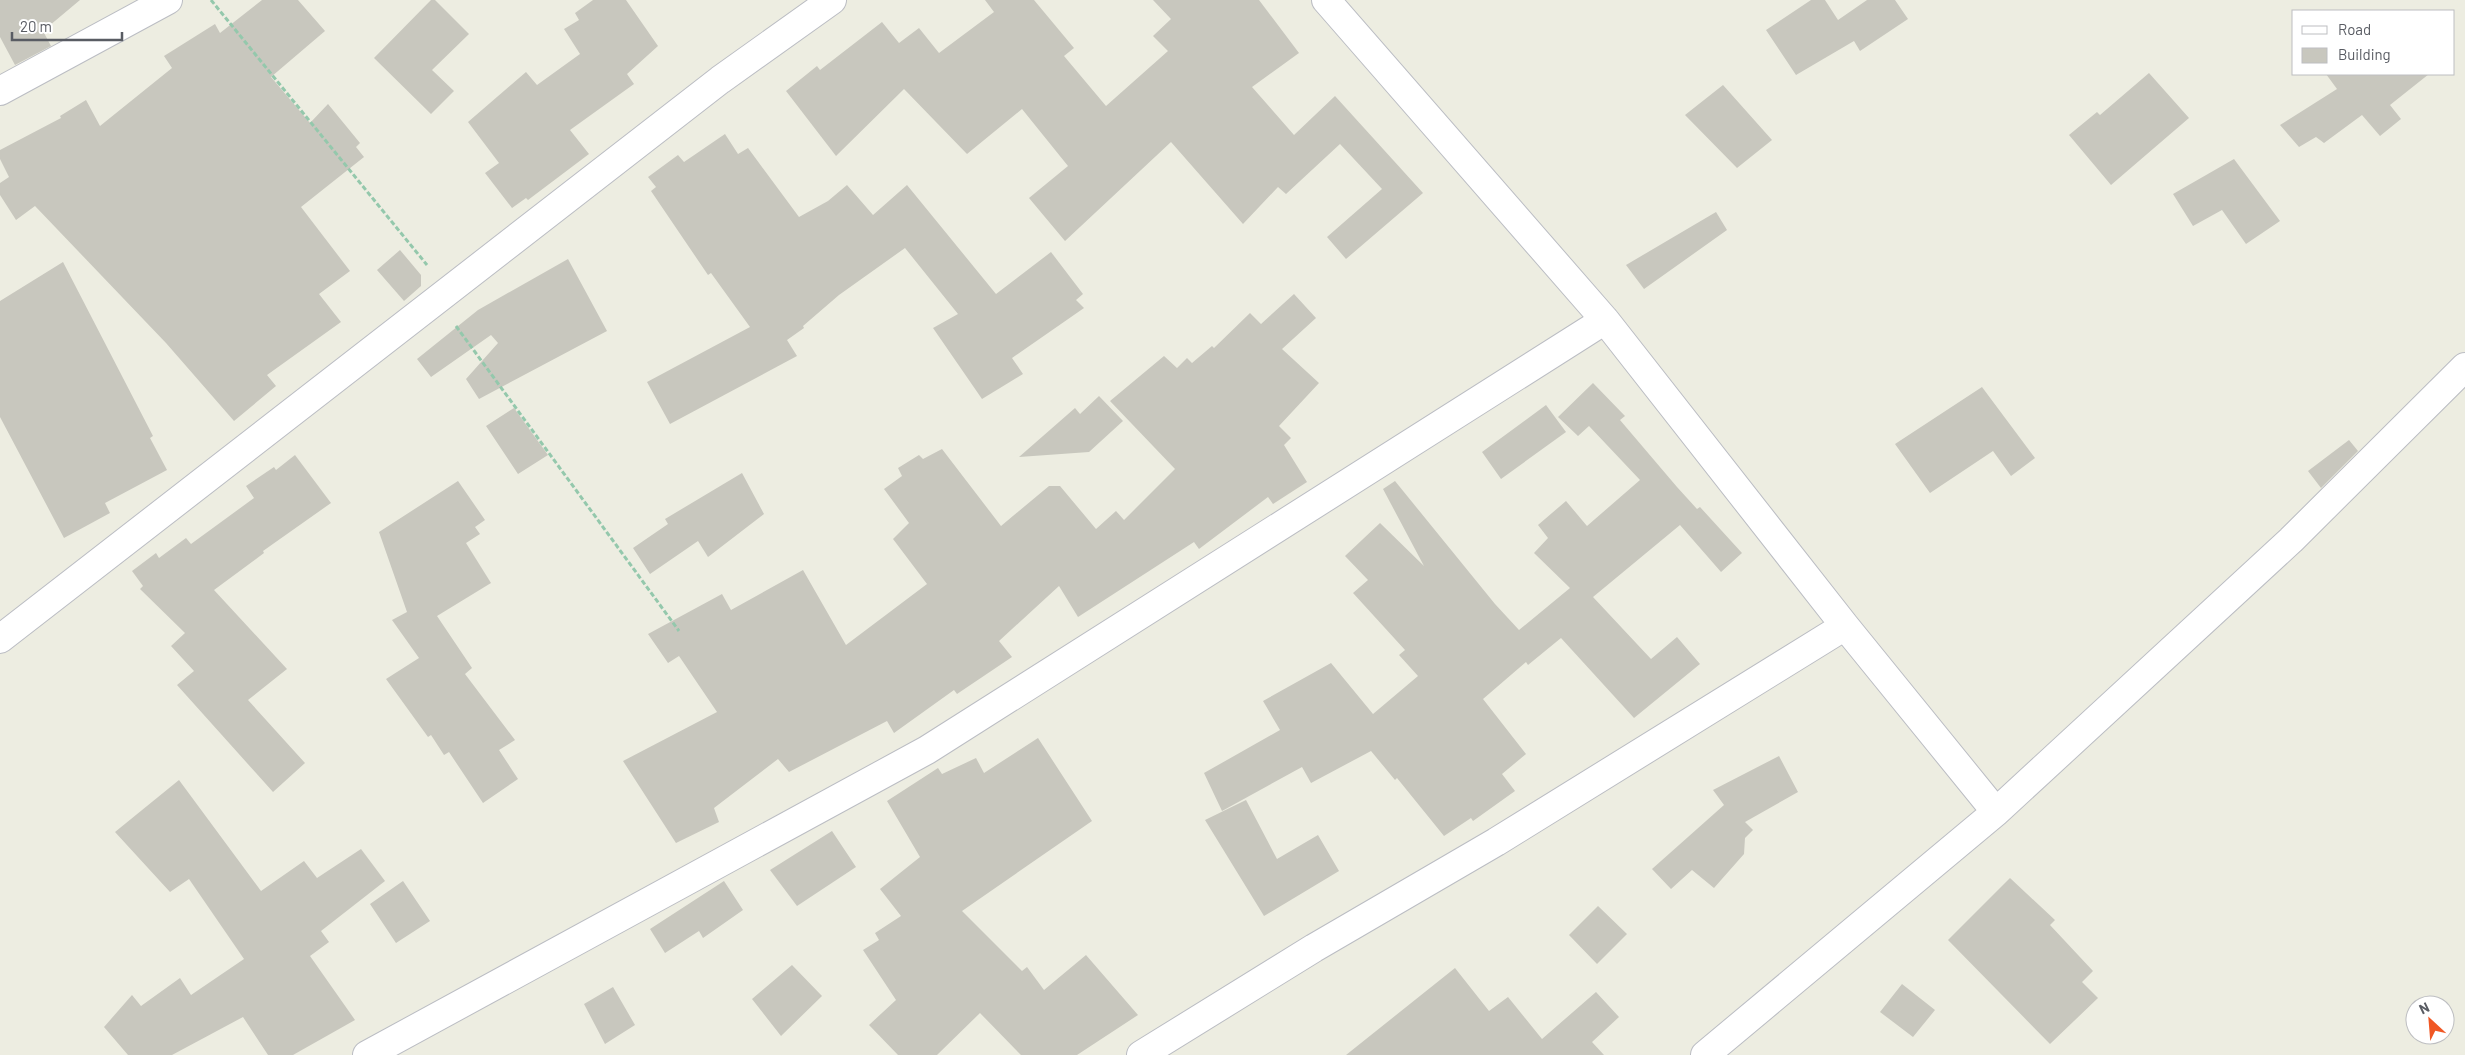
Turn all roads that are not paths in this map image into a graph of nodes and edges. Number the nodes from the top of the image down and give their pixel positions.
1 (168, 0) edge
2 (832, 0) edge
3 (1326, 0) edge
4 (0, 91) edge
5 (1605, 320) junction
6 (2465, 367) edge
7 (1845, 626) junction
8 (0, 639) edge
9 (1996, 812) junction
10 (367, 1055) edge
11 (1141, 1055) edge
12 (1705, 1055) edge

1 - 4 street
2 - 8 street
3 - 5 street
5 - 7 street
5 - 10 street
6 - 9 street
7 - 9 street
7 - 11 street
9 - 12 street

